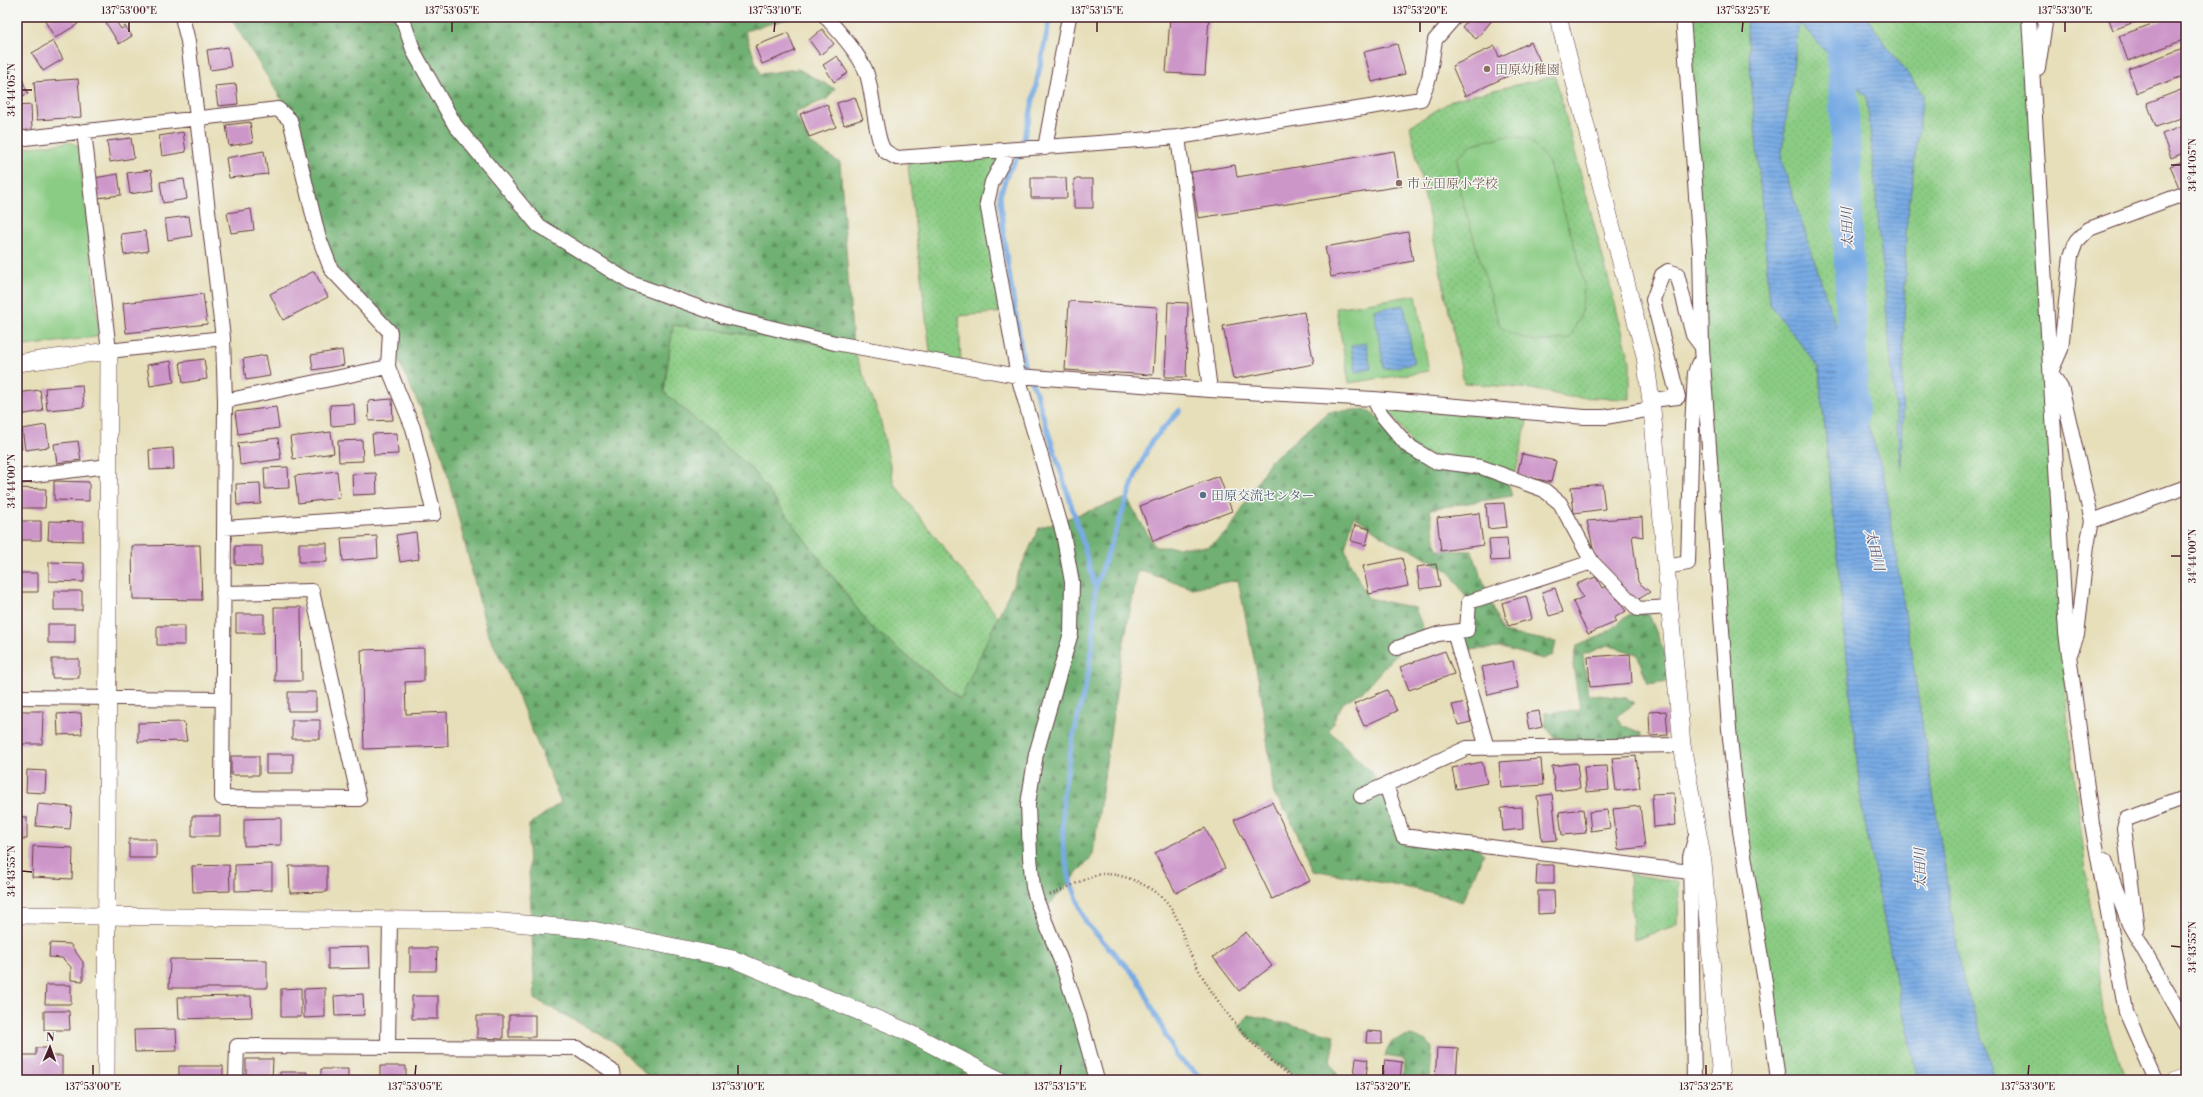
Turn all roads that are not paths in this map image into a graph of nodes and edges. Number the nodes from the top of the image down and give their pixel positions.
1 (182, 17) edge
2 (402, 17) edge
3 (826, 17) edge
4 (1069, 17) edge
5 (1455, 17) edge
6 (1558, 17) edge
7 (1683, 17) edge
8 (2029, 17) edge
9 (2046, 17) edge
10 (2034, 90) junction
11 (198, 117) junction
12 (84, 131) junction
13 (1178, 137) junction
14 (17, 139) edge
15 (1044, 148) junction
16 (1009, 150) junction
17 (2186, 193) edge
18 (223, 338) junction
19 (1702, 348) junction
20 (109, 351) junction
21 (17, 363) edge
22 (388, 367) junction
23 (2051, 372) junction
24 (1018, 376) junction
25 (1210, 390) junction
26 (1374, 399) junction
27 (225, 401) junction
28 (1652, 405) junction
29 (108, 466) junction
30 (17, 477) edge
31 (2186, 487) edge
32 (2092, 520) junction
33 (224, 528) junction
34 (1592, 562) junction
35 (1666, 567) junction
36 (223, 594) junction
37 (1670, 607) junction
38 (1454, 632) junction
39 (1397, 648) dead end
40 (2069, 657) junction
41 (17, 697) edge
42 (108, 698) junction
43 (223, 699) junction
44 (1682, 745) junction
45 (1487, 748) junction
46 (1386, 785) junction
47 (1361, 796) dead end
48 (2186, 797) edge
49 (2092, 824) junction
50 (1697, 832) junction
51 (1690, 872) junction
52 (17, 915) edge
53 (108, 915) junction
54 (390, 919) junction
55 (2138, 940) junction
56 (2186, 1024) edge
57 (388, 1046) junction
58 (2186, 1076) edge
59 (1099, 1077) edge
60 (106, 1080) edge
61 (236, 1080) edge
62 (613, 1080) edge
63 (999, 1080) edge
64 (1694, 1080) edge
65 (1721, 1080) edge
66 (1778, 1080) edge
67 (2156, 1080) edge
68 (2176, 1080) edge

1 - 11 street
2 - 24 street
3 - 16 street
4 - 15 street
5 - 13 street
6 - 28 street
7 - 19 street
8 - 10 street
9 - 10 street
10 - 23 street
11 - 12 street
11 - 18 street
11 - 22 street
12 - 14 street
12 - 20 street
13 - 15 street
13 - 25 street
15 - 16 street
16 - 24 street
17 - 23 street
18 - 20 street
18 - 27 street
19 - 28 street
19 - 35 street
19 - 66 street
20 - 21 street
20 - 29 street
22 - 27 street
22 - 33 street
23 - 32 street
23 - 40 street
24 - 25 street
24 - 59 street
25 - 26 street
26 - 28 street
26 - 34 street
27 - 33 street
28 - 35 street
29 - 30 street
29 - 42 street
31 - 32 street
32 - 40 street
33 - 36 street
34 - 37 street
34 - 38 street
35 - 37 street
36 - 43 street
36 - 43 street
37 - 44 street
38 - 39 street
38 - 45 street
40 - 49 street
41 - 42 street
42 - 43 street
42 - 53 street
44 - 45 street
44 - 50 street
45 - 46 street
46 - 47 street
46 - 51 street
48 - 55 street
49 - 55 street
49 - 67 street
50 - 51 street
50 - 65 street
51 - 64 street
52 - 53 street
53 - 54 street
53 - 60 street
54 - 57 street
54 - 63 street
55 - 56 street
57 - 61 street
57 - 62 street
58 - 68 street

